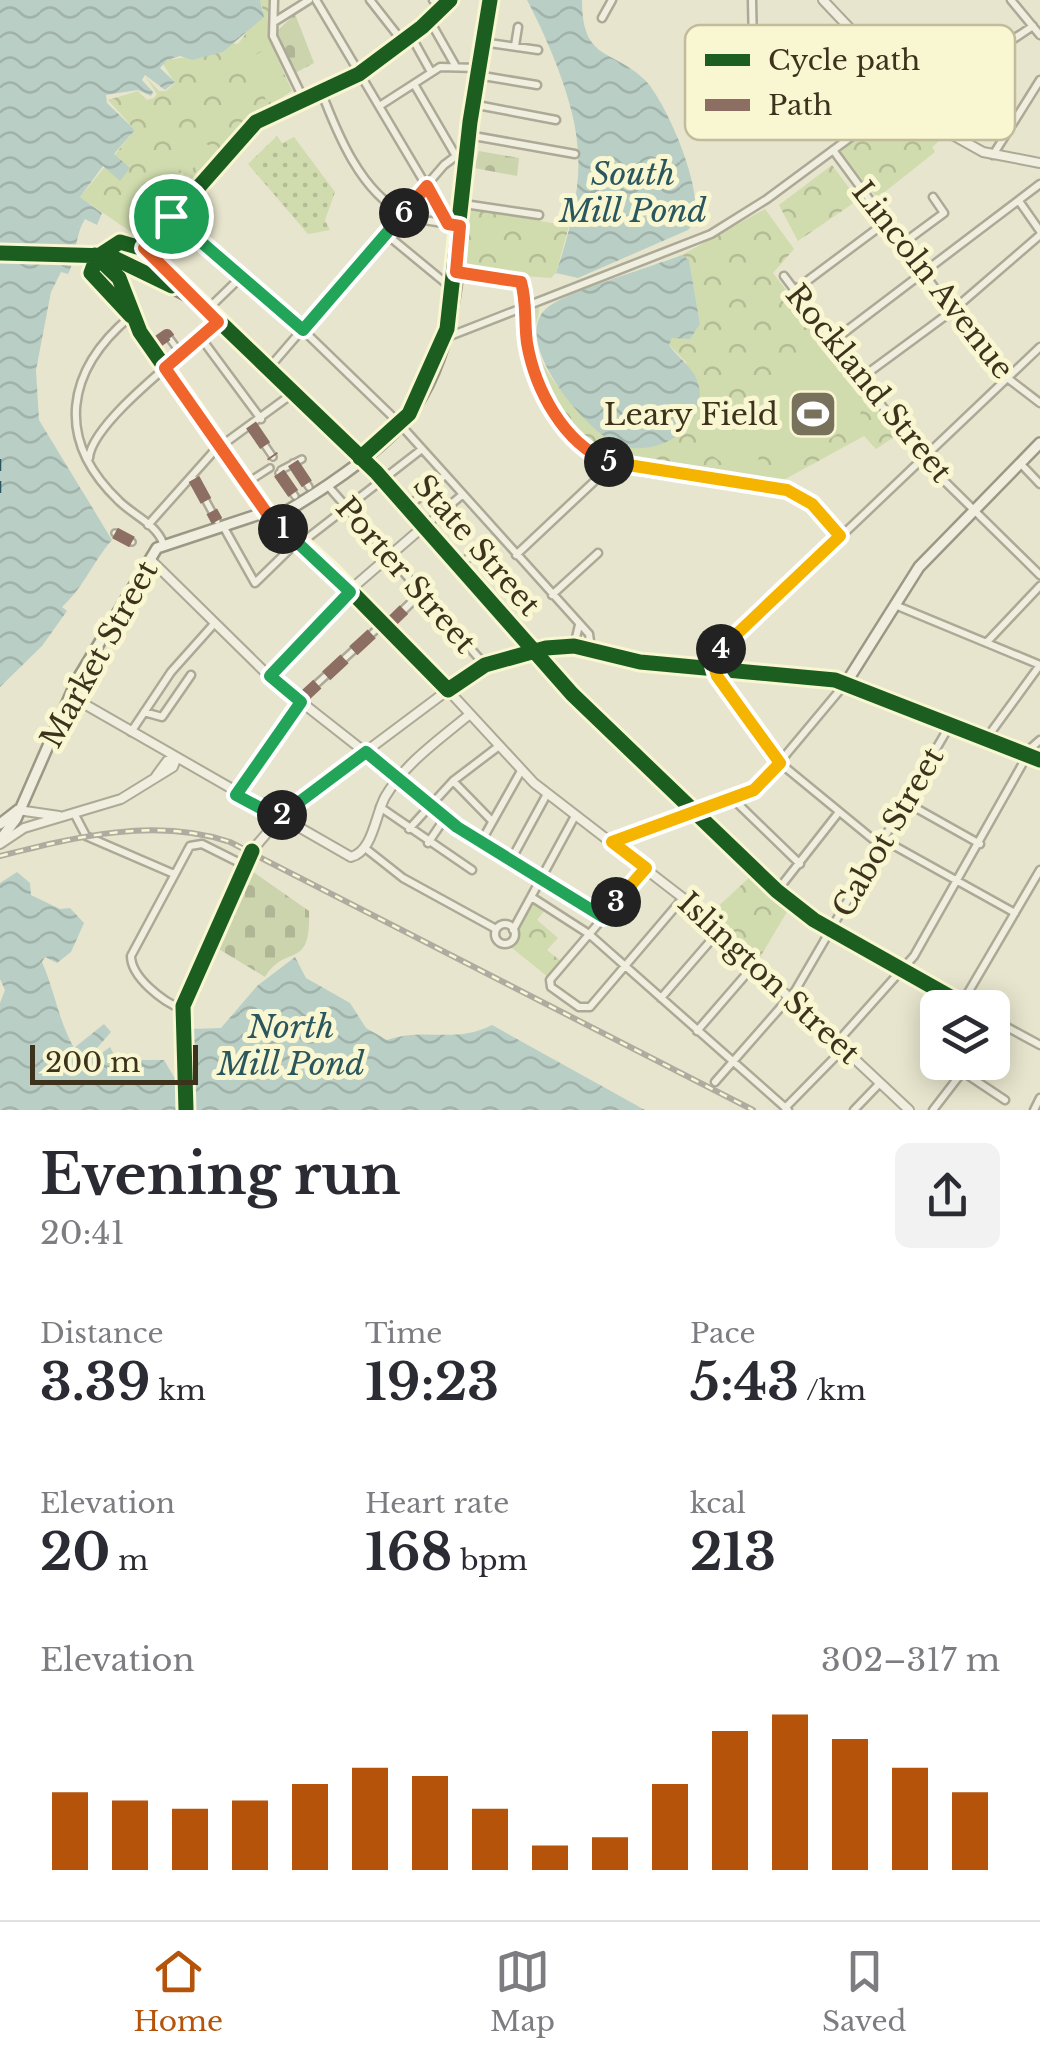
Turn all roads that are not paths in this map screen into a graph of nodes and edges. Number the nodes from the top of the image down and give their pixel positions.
1 (274, 0) edge
2 (309, 0) edge
3 (316, 0) edge
4 (370, 0) edge
5 (433, 0) edge
6 (450, 0) edge
7 (490, 0) edge
8 (612, 0) edge
9 (752, 0) edge
10 (823, 0) edge
11 (1011, 0) edge
12 (441, 9) junction
13 (602, 18) dead end
14 (430, 20) junction
15 (272, 23) junction
16 (753, 25) edge
17 (848, 25) edge
18 (1033, 26) junction
19 (518, 27) dead end
20 (1040, 34) edge
21 (1015, 38) edge
22 (407, 39) junction
23 (482, 42) junction
24 (515, 46) junction
25 (538, 50) dead end
26 (455, 65) junction
27 (361, 72) junction
28 (431, 72) junction
29 (478, 72) junction
30 (1040, 80) edge
31 (414, 84) junction
32 (537, 85) dead end
33 (321, 91) junction
34 (303, 98) junction
35 (472, 104) junction
36 (382, 105) junction
37 (1015, 119) edge
38 (556, 120) dead end
39 (468, 134) junction
40 (847, 140) edge
41 (960, 140) edge
42 (1002, 140) edge
43 (833, 150) junction
44 (575, 154) dead end
45 (993, 154) junction
46 (461, 157) junction
47 (1040, 163) edge
48 (1040, 184) edge
49 (427, 186) junction
50 (933, 198) dead end
51 (1018, 201) junction
52 (463, 203) junction
53 (404, 214) junction
54 (538, 215) dead end
55 (171, 216) junction
56 (886, 222) junction
57 (448, 224) junction
58 (460, 226) junction
59 (1040, 233) edge
60 (386, 234) junction
61 (902, 244) junction
62 (144, 248) junction
63 (0, 253) edge
64 (100, 259) junction
65 (134, 268) junction
66 (456, 272) junction
67 (924, 274) junction
68 (241, 276) junction
69 (784, 276) dead end
70 (122, 283) junction
71 (454, 290) junction
72 (795, 290) junction
73 (193, 298) junction
74 (525, 307) junction
75 (206, 310) junction
76 (952, 312) junction
77 (131, 316) junction
78 (218, 322) junction
79 (303, 330) junction
80 (200, 338) junction
81 (444, 338) junction
82 (833, 342) junction
83 (150, 346) junction
84 (1040, 347) edge
85 (182, 355) junction
86 (165, 368) junction
87 (268, 370) junction
88 (861, 378) junction
89 (1006, 380) junction
90 (292, 394) junction
91 (1040, 403) edge
92 (261, 418) junction
93 (400, 424) junction
94 (251, 425) junction
95 (1040, 443) edge
96 (221, 446) junction
97 (422, 449) junction
98 (272, 457) dead end
99 (360, 458) junction
100 (302, 459) dead end
101 (922, 459) junction
102 (604, 460) junction
103 (293, 463) junction
104 (1020, 463) junction
105 (91, 464) junction
106 (270, 468) dead end
107 (445, 476) junction
108 (194, 479) dead end
109 (384, 481) junction
110 (246, 483) junction
111 (327, 484) junction
112 (1040, 484) edge
113 (309, 487) dead end
114 (462, 495) junction
115 (295, 496) dead end
116 (408, 507) junction
117 (346, 508) junction
118 (975, 508) junction
119 (269, 516) junction
120 (220, 523) junction
121 (148, 524) junction
122 (424, 526) junction
123 (115, 533) dead end
124 (840, 536) junction
125 (132, 542) dead end
126 (163, 543) junction
127 (298, 543) junction
128 (485, 544) dead end
129 (598, 553) dead end
130 (516, 555) junction
131 (388, 557) junction
132 (150, 559) junction
133 (459, 566) junction
134 (1040, 575) edge
135 (1040, 586) edge
136 (350, 592) junction
137 (420, 594) junction
138 (552, 595) junction
139 (895, 605) junction
140 (213, 624) junction
141 (579, 625) junction
142 (382, 627) junction
143 (519, 634) junction
144 (987, 642) junction
145 (574, 646) junction
146 (591, 649) junction
147 (534, 651) junction
148 (519, 655) junction
149 (1040, 665) edge
150 (485, 666) junction
151 (715, 668) junction
152 (191, 675) dead end
153 (270, 676) junction
154 (846, 684) junction
155 (448, 690) junction
156 (72, 696) junction
157 (300, 702) junction
158 (144, 712) junction
159 (470, 714) junction
160 (951, 724) junction
161 (131, 732) junction
162 (986, 739) junction
163 (1040, 740) edge
164 (499, 746) junction
165 (366, 752) junction
166 (1034, 758) edge
167 (176, 759) junction
168 (780, 763) junction
169 (521, 771) junction
170 (398, 778) junction
171 (453, 781) junction
172 (548, 794) junction
173 (236, 795) junction
174 (732, 798) junction
175 (907, 802) junction
176 (428, 804) junction
177 (380, 807) junction
178 (18, 810) junction
179 (694, 812) junction
180 (839, 812) junction
181 (74, 813) junction
182 (59, 816) junction
183 (575, 816) junction
184 (279, 818) junction
185 (445, 818) junction
186 (492, 821) junction
187 (0, 824) edge
188 (409, 829) junction
189 (0, 842) edge
190 (481, 842) junction
191 (612, 842) junction
192 (884, 842) junction
193 (428, 843) junction
194 (980, 844) junction
195 (365, 848) junction
196 (511, 860) junction
197 (800, 864) junction
198 (244, 865) junction
199 (646, 868) junction
200 (472, 870) dead end
201 (1040, 870) edge
202 (174, 874) junction
203 (543, 878) junction
204 (958, 882) junction
205 (1037, 884) edge
206 (777, 891) junction
207 (533, 898) junction
208 (683, 898) junction
209 (1015, 913) junction
210 (603, 917) junction
211 (496, 929) junction
212 (514, 930) junction
213 (720, 930) junction
214 (832, 930) junction
215 (589, 934) junction
216 (756, 963) junction
217 (625, 966) junction
218 (903, 972) junction
219 (937, 990) edge
220 (974, 990) edge
221 (791, 996) junction
222 (660, 998) junction
223 (182, 1009) junction
224 (1010, 1029) edge
225 (697, 1031) junction
226 (843, 1043) junction
227 (1040, 1045) edge
228 (734, 1062) junction
229 (957, 1080) edge
230 (975, 1080) edge
231 (715, 1082) dead end
232 (881, 1082) junction
233 (1040, 1098) edge
234 (1006, 1100) dead end
235 (786, 1109) edge
236 (186, 1110) edge
237 (854, 1110) edge
238 (910, 1110) edge
239 (933, 1110) edge
240 (1034, 1110) edge

1 - 15 street
2 - 15 street
3 - 27 street
4 - 22 street
5 - 12 street
6 - 12 street
7 - 23 main road, Market Street
8 - 13 street
9 - 16 street
10 - 17 street
11 - 18 street
12 - 14 street
14 - 22 street
14 - 26 street
15 - 34 street
18 - 20 street
18 - 21 street
19 - 24 street
22 - 27 street
22 - 28 street
23 - 24 street
23 - 29 main road, Market Street
24 - 25 street
26 - 28 street
26 - 29 street
27 - 33 street
27 - 36 street
28 - 31 street
29 - 32 street
29 - 35 main road, Market Street
30 - 37 street
31 - 36 street
31 - 46 street
33 - 34 street
33 - 53 street
34 - 55 street
35 - 38 street
35 - 39 main road, Market Street
36 - 49 street
39 - 44 street
39 - 46 main road, Market Street
40 - 43 street
41 - 45 street
42 - 45 street
43 - 56 street, Lincoln Avenue
43 - 74 street
45 - 47 street
46 - 49 street
46 - 52 main road, Market Street
48 - 51 street
49 - 53 street
49 - 57 street
50 - 61 street
51 - 59 street
51 - 67 street
52 - 54 street
52 - 58 main road, Market Street
53 - 57 street
53 - 60 street
55 - 62 street
55 - 68 street
56 - 61 street, Lincoln Avenue
56 - 72 street
57 - 58 street
58 - 66 main road, Market Street
59 - 76 street
60 - 71 street
60 - 79 street
61 - 67 street, Lincoln Avenue
62 - 64 street
62 - 73 street, State Street
63 - 64 main road
64 - 65 main road
64 - 70 main road
64 - 77 street
65 - 70 main road
65 - 73 main road
66 - 71 main road, Market Street
66 - 74 street
67 - 76 street, Lincoln Avenue
67 - 82 street
68 - 75 street
68 - 79 street
69 - 72 street, Rockland Street
70 - 77 main road
71 - 81 main road, Market Street
72 - 82 street, Rockland Street
73 - 75 main road, State Street
74 - 81 street
74 - 102 street
75 - 78 main road, State Street
76 - 88 street
76 - 89 street, Lincoln Avenue
77 - 83 main road
77 - 105 street
78 - 80 street
78 - 87 main road, State Street
79 - 87 street
79 - 93 street
80 - 85 street
80 - 92 street
81 - 93 main road, Market Street
82 - 88 street, Rockland Street
83 - 85 street
83 - 86 main road
84 - 89 street
85 - 86 street
86 - 96 main road
86 - 105 street
87 - 90 main road, State Street
88 - 101 street, Rockland Street
89 - 91 street, Lincoln Avenue
89 - 101 street
90 - 92 street
90 - 99 main road, State Street
92 - 94 street
93 - 97 street
93 - 99 main road, Market Street
94 - 96 street
94 - 98 street
95 - 104 main road
96 - 110 main road
96 - 121 street
97 - 107 street
97 - 109 street
99 - 109 main road, State Street
99 - 111 main road, Market Street
100 - 103 street
101 - 118 street, Rockland Street
101 - 124 street
102 - 124 street
102 - 130 street
103 - 113 street
103 - 115 street
104 - 112 street
104 - 118 main road
105 - 121 street
106 - 110 street
107 - 114 street
107 - 116 street
108 - 120 street
109 - 116 main road, State Street
109 - 117 street
110 - 119 main road
111 - 117 street, Porter Street
111 - 119 main road, Market Street
114 - 122 street
114 - 130 street
116 - 122 main road, State Street
117 - 127 street
117 - 131 street, Porter Street
118 - 134 street, Rockland Street
118 - 139 main road
119 - 120 main road, Market Street
119 - 127 main road
120 - 126 main road, Market Street
120 - 127 street
121 - 126 street
122 - 131 street
122 - 133 main road, State Street
123 - 125 street
124 - 151 street
126 - 132 main road, Market Street
127 - 136 main road
128 - 133 street
129 - 138 street
130 - 138 street
131 - 136 street
131 - 137 street, Porter Street
132 - 140 street
132 - 156 main road, Market Street
133 - 143 main road, State Street
135 - 144 street
136 - 142 main road
136 - 153 street
137 - 142 street
137 - 150 street, Porter Street
138 - 141 street
139 - 144 street
139 - 154 main road
140 - 153 street
140 - 158 street
141 - 145 street
141 - 146 street
142 - 155 main road
142 - 157 street
143 - 147 main road, State Street
143 - 148 main road
144 - 149 street
145 - 146 main road
145 - 147 main road
146 - 151 main road
147 - 148 main road
147 - 179 street, State Street
148 - 150 main road
149 - 162 street
150 - 155 main road
151 - 154 main road
151 - 168 street
152 - 158 street
153 - 157 street
154 - 160 main road
154 - 168 street
155 - 159 street, Islington Street
155 - 165 street
156 - 161 street
156 - 178 main road, Market Street
157 - 165 street
157 - 173 street
158 - 161 street
159 - 164 street, Islington Street
159 - 170 street
160 - 162 main road
160 - 175 street, Cabot Street
161 - 167 street
162 - 166 main road
163 - 166 street
164 - 169 street, Islington Street
164 - 171 street
165 - 170 street
165 - 184 street
166 - 194 street
167 - 173 street
167 - 181 street
168 - 174 street
168 - 180 street
169 - 172 street, Islington Street
169 - 186 street
170 - 176 street
170 - 177 street
171 - 176 street
171 - 186 street
172 - 183 street, Islington Street
172 - 196 street
173 - 184 street
174 - 179 street
174 - 197 street
175 - 192 street, Cabot Street
175 - 194 street
176 - 185 street
176 - 188 street
177 - 188 street
177 - 195 street
178 - 182 street
178 - 187 main road, Market Street
178 - 189 main road, Market Street
179 - 191 street
179 - 206 street, State Street
180 - 192 street
180 - 197 street
181 - 182 street
181 - 202 street
182 - 189 street
183 - 191 street, Islington Street
183 - 203 street
184 - 195 street
184 - 198 street
185 - 190 street
185 - 193 street
186 - 190 street
188 - 193 street
190 - 196 street
191 - 199 street, Islington Street
192 - 204 street
192 - 214 street, Cabot Street
193 - 200 street
194 - 204 street
195 - 211 street
196 - 203 street
197 - 206 street
198 - 202 street
198 - 223 street
199 - 208 street, Islington Street
199 - 210 street
201 - 205 street
202 - 223 street
203 - 207 street
203 - 210 street
204 - 209 street
204 - 218 street
205 - 209 street
206 - 214 street, State Street
207 - 212 street
207 - 215 street
208 - 213 street, Islington Street
208 - 217 street
209 - 220 street
210 - 215 street
211 - 212 street
211 - 212 street
213 - 216 street, Islington Street
213 - 222 street
214 - 218 street, State Street
214 - 221 street, Cabot Street
215 - 217 street
215 - 217 street
216 - 221 street, Islington Street
216 - 225 street
217 - 222 street
218 - 219 street, State Street
218 - 226 street
221 - 226 street, Islington Street
221 - 228 street, Cabot Street
222 - 225 street
223 - 236 street
224 - 227 street
225 - 228 street
226 - 232 street, Islington Street
226 - 235 street
228 - 231 street, Cabot Street
228 - 235 street
229 - 239 street
230 - 234 street
232 - 237 street
232 - 238 street, Islington Street
233 - 240 street

